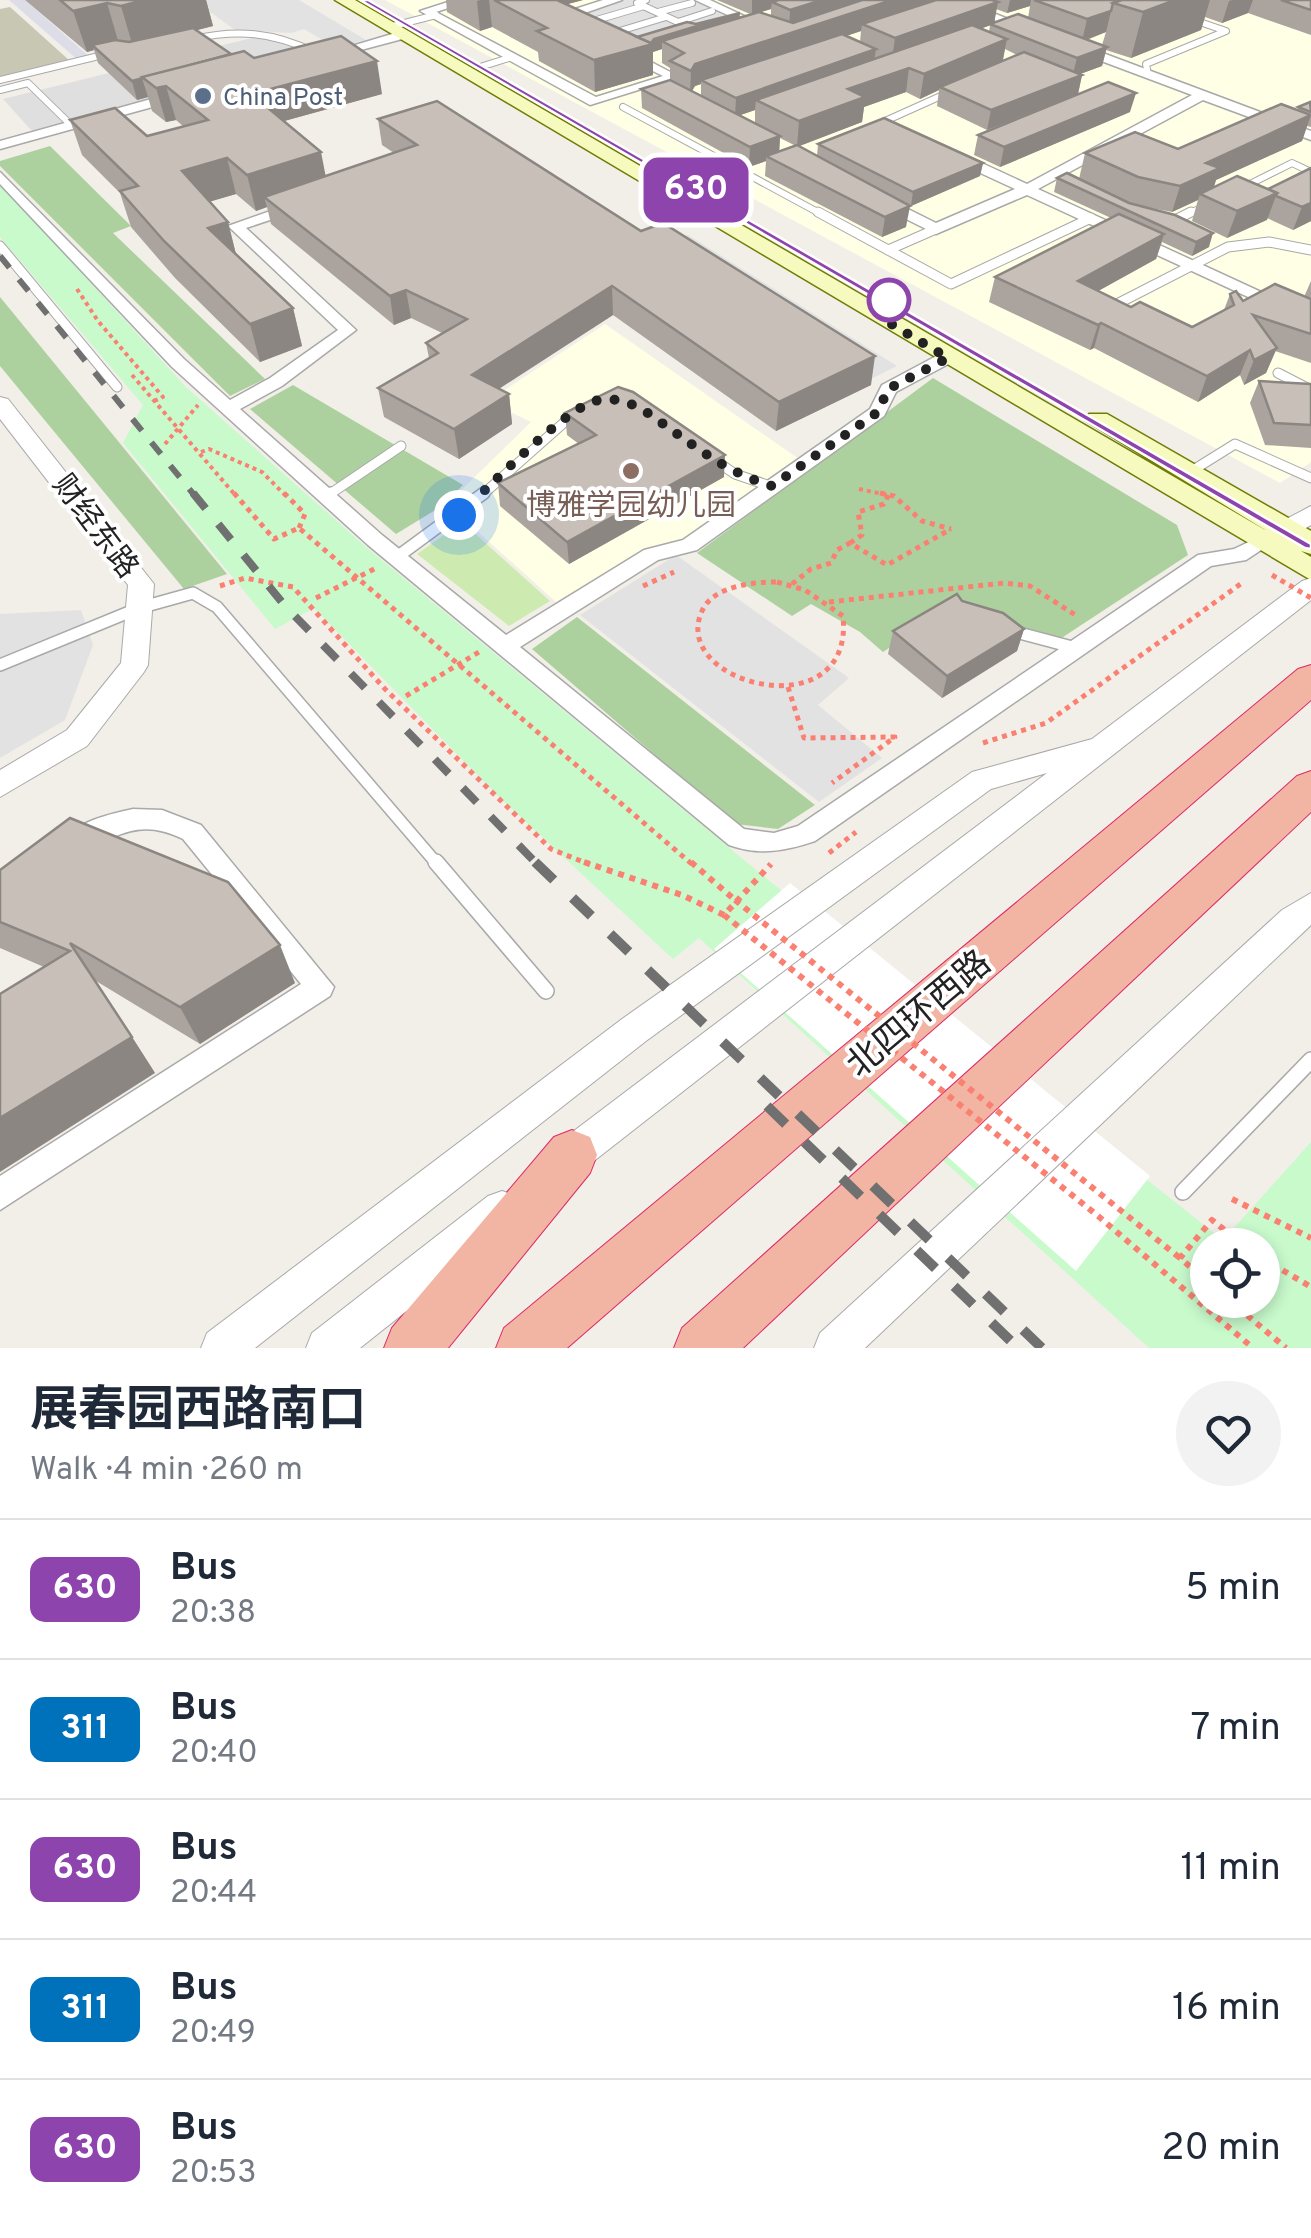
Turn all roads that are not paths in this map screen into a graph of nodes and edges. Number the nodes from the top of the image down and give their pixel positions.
1 (343, 0) edge
2 (365, 0) edge
3 (467, 0) edge
4 (616, 0) edge
5 (950, 0) edge
6 (645, 3) edge
7 (703, 3) edge
8 (658, 12) junction
9 (1175, 14) dead end
10 (436, 15) junction
11 (666, 17) junction
12 (590, 22) edge
13 (677, 22) junction
14 (398, 29) junction
15 (694, 30) edge
16 (774, 32) edge
17 (613, 33) edge
18 (1050, 38) edge
19 (184, 41) edge
20 (634, 42) edge
21 (1096, 43) edge
22 (1065, 44) edge
23 (616, 48) junction
24 (1081, 49) junction
25 (120, 51) edge
26 (322, 56) junction
27 (512, 57) junction
28 (304, 62) edge
29 (480, 67) junction
30 (1148, 75) junction
31 (0, 80) edge
32 (1131, 82) dead end
33 (966, 85) edge
34 (0, 90) edge
35 (196, 91) edge
36 (1202, 96) junction
37 (639, 102) edge
38 (883, 122) junction
39 (71, 125) junction
40 (866, 129) edge
41 (900, 130) edge
42 (1311, 136) edge
43 (0, 144) edge
44 (1113, 144) junction
45 (933, 146) edge
46 (968, 146) dead end
47 (1131, 151) edge
48 (950, 153) junction
49 (764, 169) edge
50 (1311, 173) edge
51 (748, 175) junction
52 (1055, 175) junction
53 (0, 176) edge
54 (1296, 181) edge
55 (1070, 182) edge
56 (1028, 190) junction
57 (866, 193) edge
58 (1240, 199) edge
59 (1214, 201) edge
60 (309, 202) edge
61 (1158, 217) edge
62 (1090, 218) junction
63 (1173, 221) junction
64 (1186, 228) edge
65 (936, 229) junction
66 (1214, 240) edge
67 (0, 246) edge
68 (1228, 247) junction
69 (888, 250) junction
70 (1311, 250) edge
71 (1190, 264) junction
72 (1115, 305) edge
73 (1311, 321) edge
74 (948, 358) junction
75 (1278, 373) edge
76 (117, 387) dead end
77 (1311, 390) edge
78 (0, 404) edge
79 (228, 408) junction
80 (582, 408) edge
81 (402, 446) dead end
82 (703, 452) edge
83 (1190, 472) junction
84 (1311, 478) edge
85 (772, 486) junction
86 (326, 496) junction
87 (1292, 548) edge
88 (397, 557) junction
89 (1311, 587) edge
90 (139, 608) junction
91 (996, 627) edge
92 (502, 643) junction
93 (1076, 648) junction
94 (0, 665) edge
95 (1311, 679) edge
96 (1106, 746) junction
97 (0, 786) edge
98 (1311, 787) edge
99 (58, 854) edge
100 (1311, 907) edge
101 (546, 991) dead end
102 (1311, 1060) edge
103 (572, 1155) junction
104 (1183, 1192) dead end
105 (0, 1194) edge
106 (222, 1348) edge
107 (327, 1348) edge
108 (412, 1348) edge
109 (524, 1348) edge
110 (702, 1348) edge
111 (835, 1348) edge

1 - 14 main road
2 - 14 main road
3 - 10 street
4 - 23 street
5 - 18 street
6 - 8 lane
6 - 12 lane
7 - 8 lane
7 - 13 lane
7 - 16 street
8 - 11 lane
9 - 30 lane
10 - 14 lane
10 - 27 street
11 - 13 lane
11 - 17 lane
13 - 15 lane
14 - 26 street
14 - 29 main road
14 - 74 main road
19 - 26 lane
20 - 23 lane
21 - 24 lane
22 - 24 street
23 - 27 street
24 - 30 street
25 - 31 lane
26 - 28 street
27 - 29 lane
29 - 83 main road
30 - 32 street
30 - 36 street
33 - 38 lane
34 - 39 lane
35 - 39 street
36 - 42 street
36 - 44 street
37 - 51 lane
38 - 40 street
38 - 41 street
39 - 43 street
44 - 47 lane
44 - 52 street
45 - 48 street
46 - 48 street
48 - 56 street
49 - 51 lane
50 - 54 lane
50 - 58 lane
51 - 69 lane
52 - 55 lane
52 - 56 street
53 - 79 street
56 - 62 street
56 - 65 street
57 - 65 street
59 - 63 lane
60 - 79 street
61 - 63 lane
62 - 69 lane
62 - 71 street
63 - 64 lane
65 - 69 lane
66 - 68 lane
67 - 76 lane
68 - 70 lane
68 - 71 lane
71 - 72 lane
71 - 73 street
74 - 85 street
74 - 87 main road
75 - 77 lane
78 - 90 street, 财经东路
79 - 86 street
80 - 88 lane
81 - 86 lane
82 - 85 lane
83 - 84 lane
83 - 87 main road
85 - 92 street
86 - 88 street
87 - 93 street
88 - 92 street
89 - 96 street
90 - 94 lane
90 - 97 street, 财经东路
90 - 101 lane
91 - 93 lane
92 - 93 street
95 - 109 highway, 北四环西路
96 - 103 street
96 - 106 street
98 - 110 highway
99 - 105 street
100 - 111 street
102 - 104 lane
103 - 107 street
103 - 108 highway

